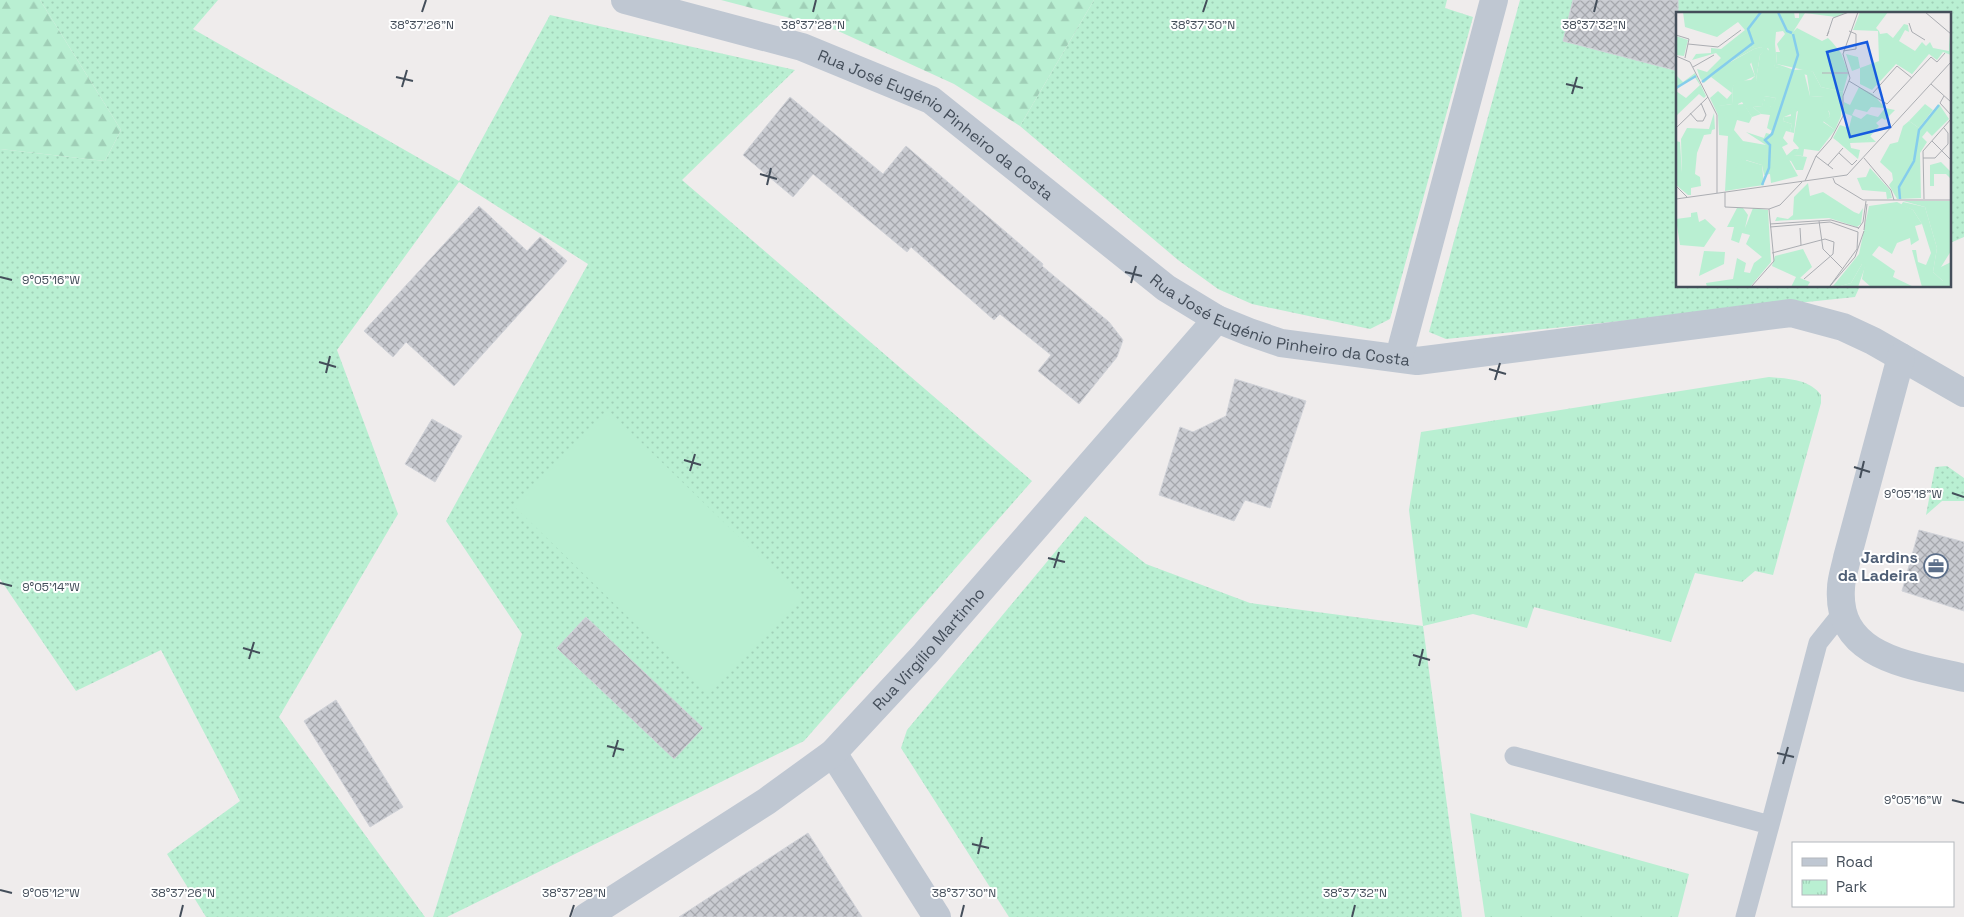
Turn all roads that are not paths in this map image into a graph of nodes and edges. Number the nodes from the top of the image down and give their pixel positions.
1 (625, 0) edge
2 (1494, 0) edge
3 (1217, 319) junction
4 (1399, 357) junction
5 (1900, 357) junction
6 (1964, 394) edge
7 (1842, 613) junction
8 (1964, 678) edge
9 (833, 754) junction
10 (1514, 756) dead end
11 (1770, 825) junction
12 (586, 917) edge
13 (936, 917) edge
14 (1745, 917) edge

1 - 3 street, Rua José Eugénio Pinheiro da Costa
2 - 4 street
3 - 4 street, Rua José Eugénio Pinheiro da Costa
3 - 9 street, Rua Virgílio Martinho
4 - 5 street, Rua José Eugénio Pinheiro da Costa
5 - 6 street, Rua José Eugénio Pinheiro da Costa
5 - 7 street
7 - 8 street
7 - 11 lane
9 - 12 street, Rua Virgílio Martinho
9 - 13 street
10 - 11 lane
11 - 14 lane

